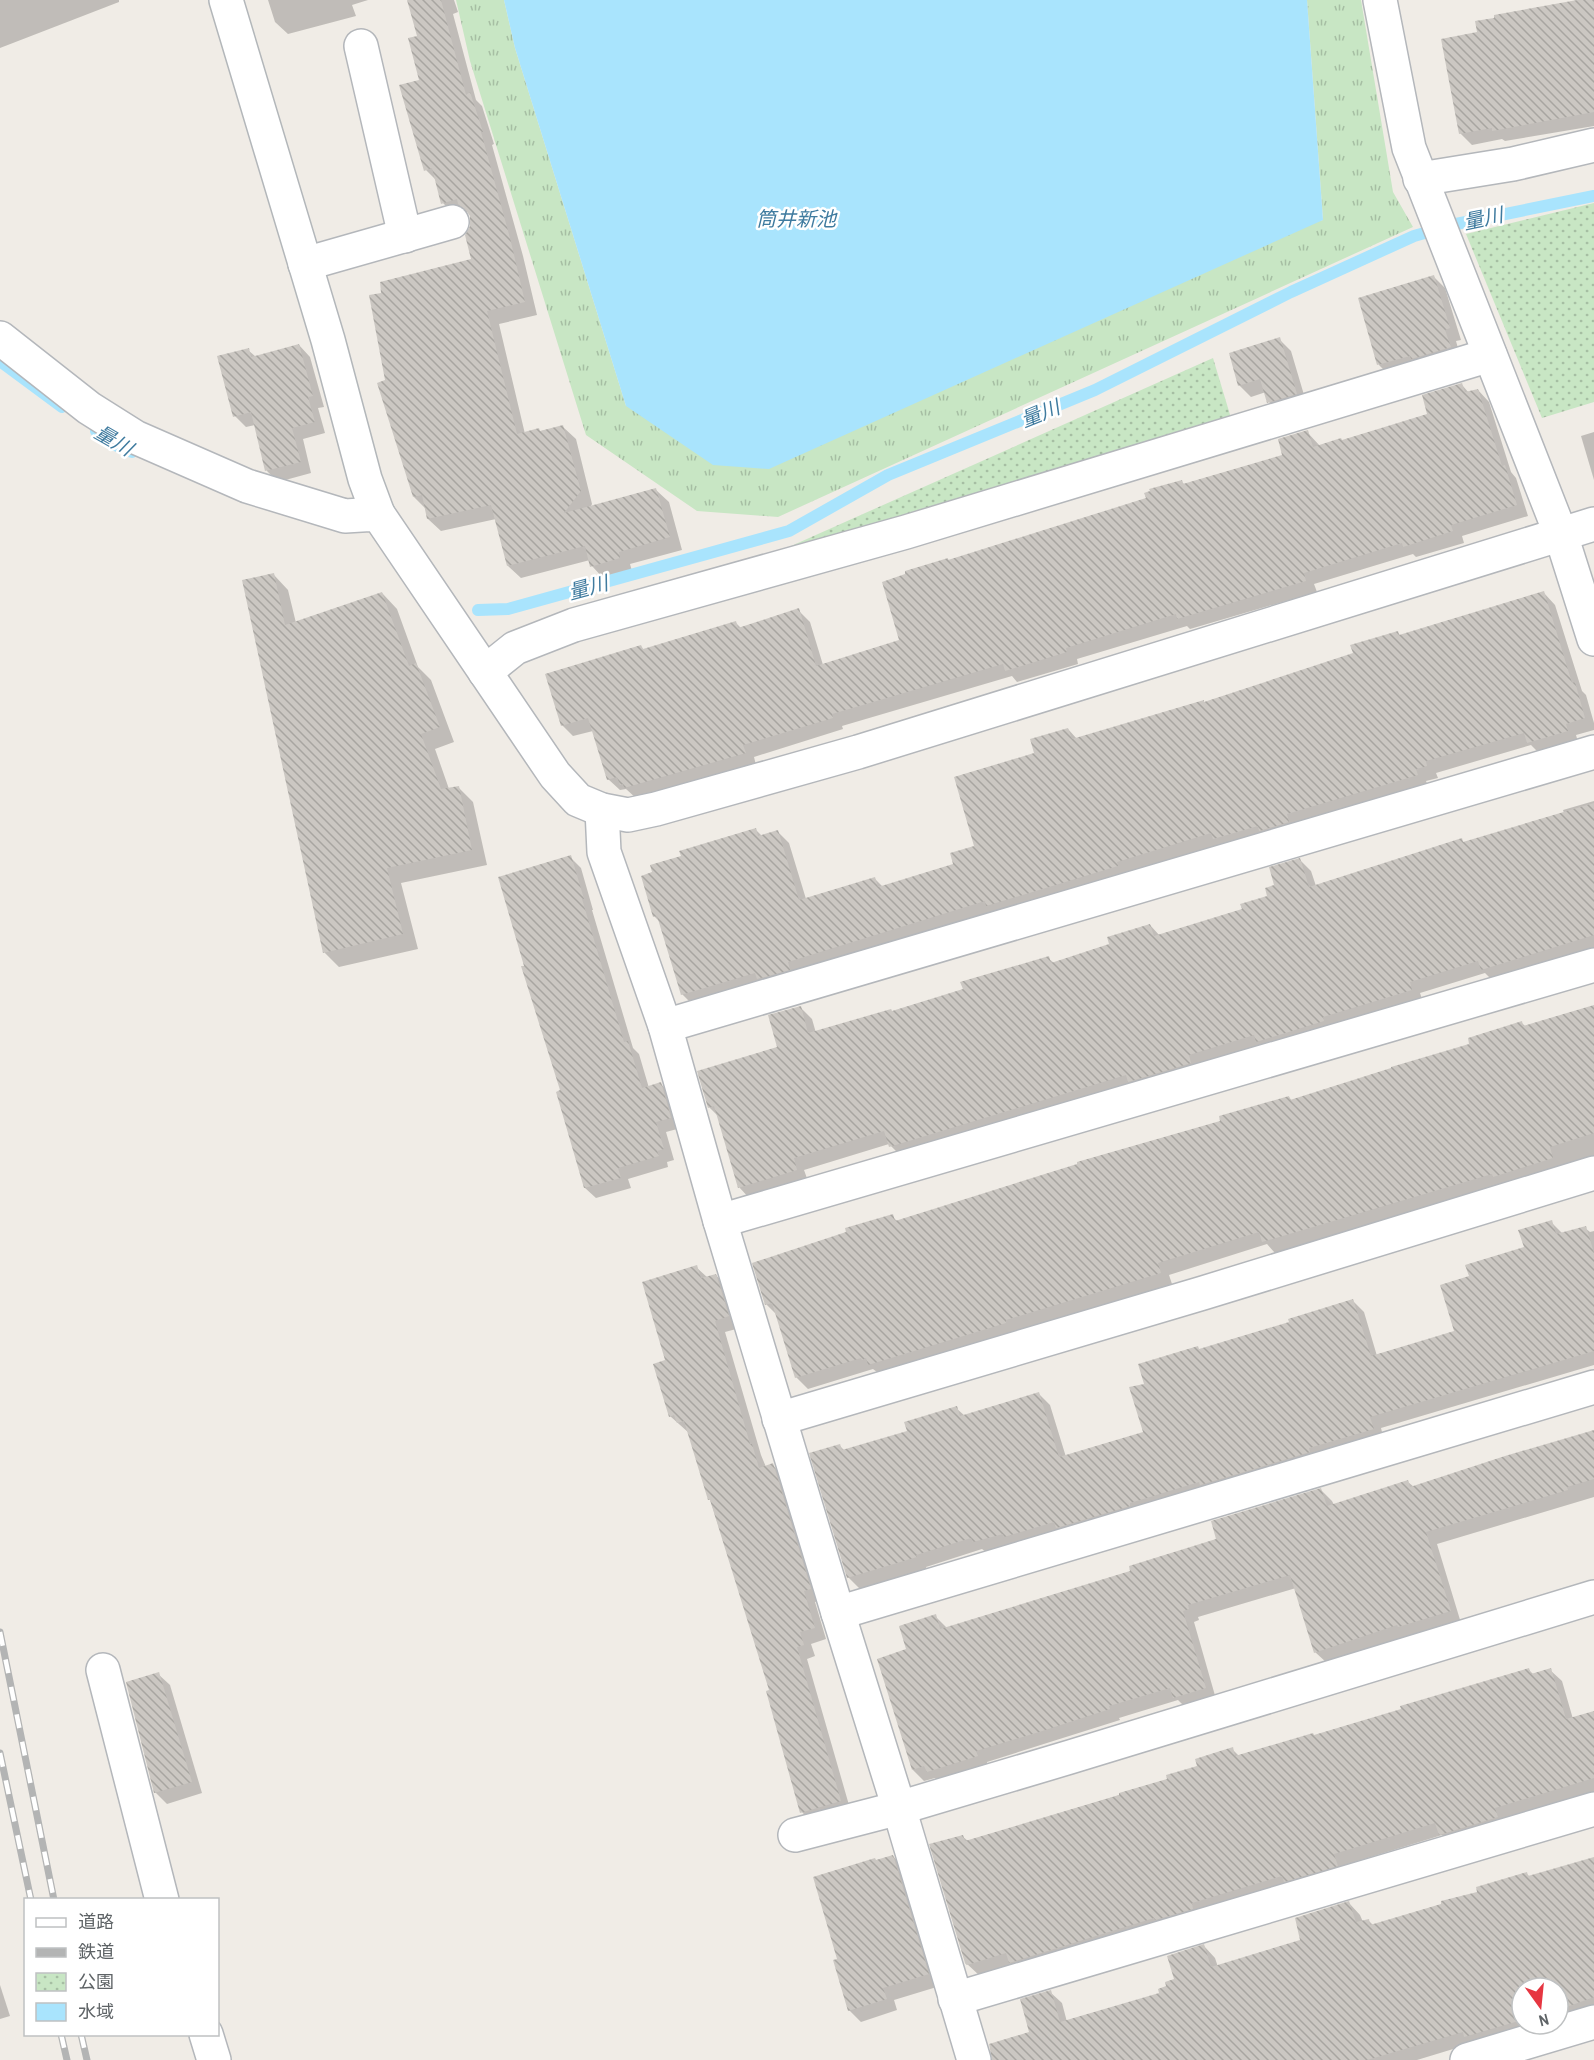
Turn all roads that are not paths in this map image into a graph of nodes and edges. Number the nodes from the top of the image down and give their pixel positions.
1 (226, 0) edge
2 (1380, 0) edge
3 (361, 46) dead end
4 (1594, 145) edge
5 (1420, 179) junction
6 (452, 222) dead end
7 (405, 236) junction
8 (305, 264) junction
9 (0, 338) edge
10 (1490, 355) junction
11 (378, 514) junction
12 (1594, 524) edge
13 (1561, 535) junction
14 (1594, 639) edge
15 (485, 672) junction
16 (1594, 752) edge
17 (602, 810) junction
18 (1594, 965) edge
19 (665, 1026) junction
20 (1594, 1173) edge
21 (720, 1221) junction
22 (1594, 1387) edge
23 (779, 1419) junction
24 (1594, 1598) edge
25 (838, 1613) junction
26 (104, 1670) dead end
27 (899, 1808) junction
28 (1594, 1809) edge
29 (795, 1835) dead end
30 (162, 1898) edge
31 (956, 1999) junction
32 (1594, 2022) edge
33 (207, 2036) edge
34 (214, 2060) edge
35 (974, 2060) edge
36 (1467, 2060) edge

1 - 8 street
2 - 5 street
3 - 7 street
4 - 5 street
5 - 10 street
6 - 7 street
7 - 8 street
8 - 11 street
9 - 11 street
10 - 13 street
10 - 15 street
11 - 15 street
12 - 13 street
13 - 14 street
13 - 17 street
15 - 17 street
16 - 19 street
17 - 19 street
18 - 21 street
19 - 21 street
20 - 23 street
21 - 23 street
22 - 25 street
23 - 25 street
24 - 27 street
25 - 27 street
26 - 30 street
27 - 29 street
27 - 31 street
28 - 31 street
31 - 35 street
32 - 36 street
33 - 34 street

